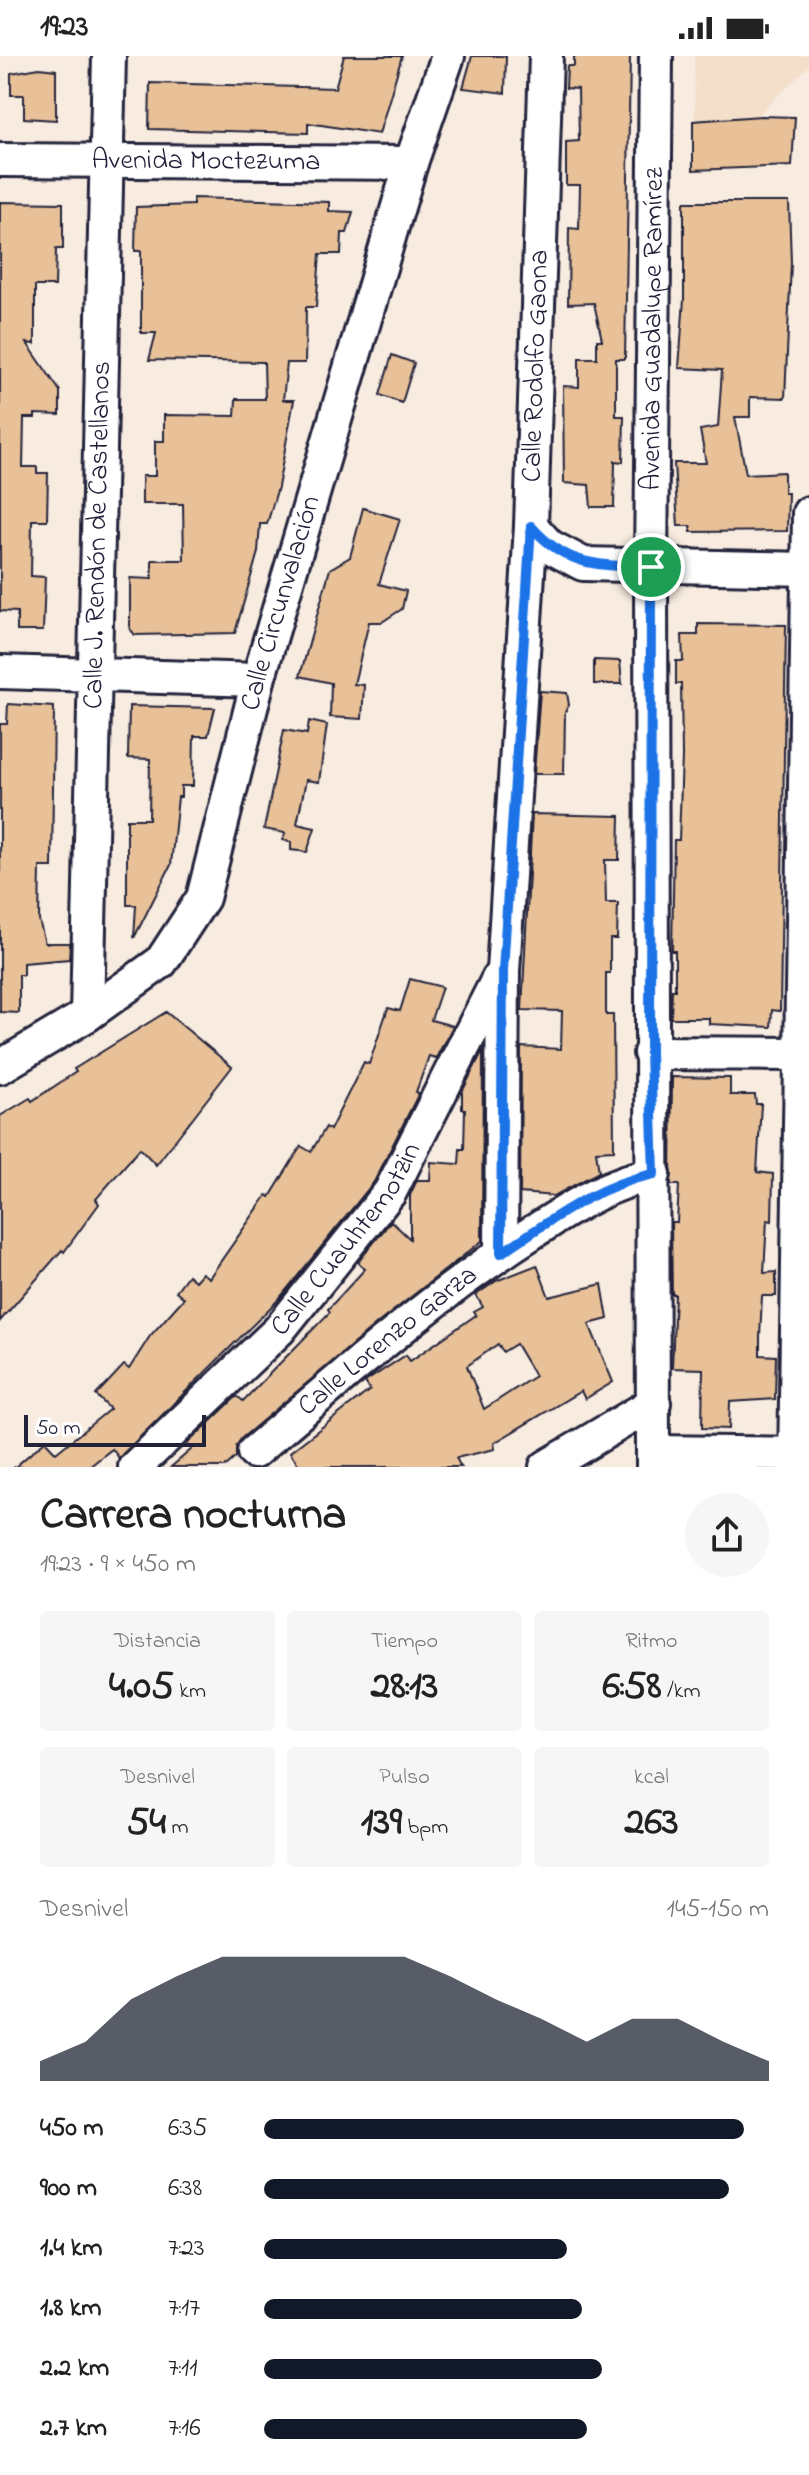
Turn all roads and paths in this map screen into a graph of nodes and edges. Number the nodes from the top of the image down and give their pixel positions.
1 (109, 56) edge
2 (448, 56) edge
3 (546, 56) edge
4 (656, 56) edge
5 (0, 160) edge
6 (107, 161) junction
7 (411, 163) junction
8 (809, 513) edge
9 (531, 526) junction
10 (651, 567) junction
11 (808, 569) edge
12 (0, 672) edge
13 (95, 675) junction
14 (258, 680) junction
15 (503, 971) junction
16 (87, 1015) junction
17 (650, 1053) junction
18 (806, 1054) edge
19 (0, 1067) edge
20 (654, 1174) junction
21 (501, 1253) junction
22 (654, 1403) junction
23 (254, 1452) dead end
24 (800, 1458) edge
25 (653, 1460) edge
26 (135, 1467) edge
27 (546, 1467) edge

1 - 6 street, Calle J. Rendón de Castellanos
2 - 7 street, Calle Circunvalación
3 - 9 street, Calle Rodolfo Gaona
4 - 10 street, Avenida Guadalupe Ramírez
5 - 6 street, Avenida Moctezuma
6 - 7 street, Avenida Moctezuma
6 - 13 street, Calle J. Rendón de Castellanos
7 - 14 street, Calle Circunvalación
8 - 11 street
9 - 10 street
9 - 15 street, Calle Rodolfo Gaona
10 - 11 street
10 - 17 street, Avenida Guadalupe Ramírez
11 - 18 street
12 - 13 street
13 - 14 street
13 - 16 street, Calle J. Rendón de Castellanos
14 - 16 street, Calle Circunvalación
15 - 21 street, Calle Rodolfo Gaona
15 - 26 street, Calle Cuauhtemotzin
16 - 19 street, Calle Circunvalación
17 - 18 street
17 - 20 street, Avenida Guadalupe Ramírez
18 - 24 street
20 - 21 street, Calle Lorenzo Garza
20 - 22 street, Avenida Guadalupe Ramírez
21 - 23 street, Calle Lorenzo Garza
22 - 25 street, Avenida Guadalupe Ramírez
22 - 27 street
24 - 25 street

